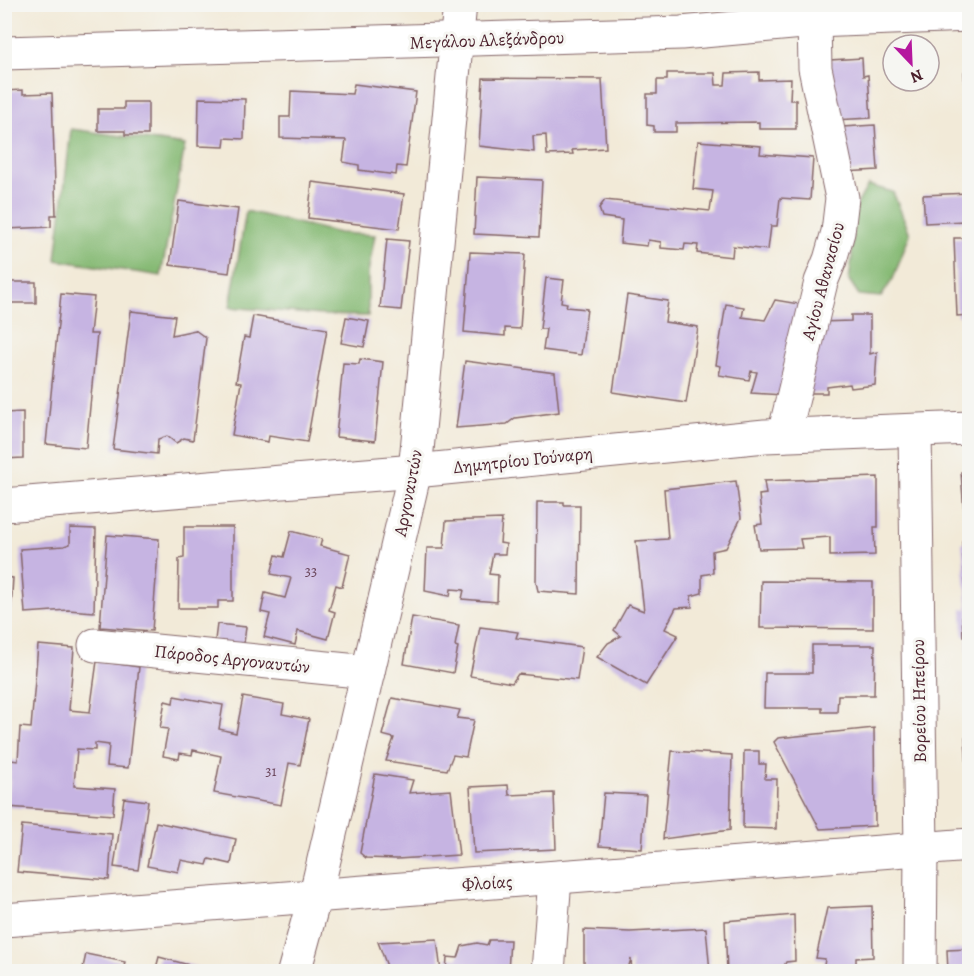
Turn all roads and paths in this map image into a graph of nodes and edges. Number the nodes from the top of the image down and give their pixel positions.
1 (460, 4) edge
2 (930, 11) edge
3 (969, 15) edge
4 (814, 21) junction
5 (457, 41) junction
6 (4, 53) edge
7 (969, 428) edge
8 (915, 431) junction
9 (784, 435) junction
10 (416, 471) junction
11 (4, 505) edge
12 (95, 645) dead end
13 (369, 672) junction
14 (969, 845) edge
15 (921, 849) junction
16 (555, 878) junction
17 (315, 896) junction
18 (4, 920) edge
19 (294, 972) edge
20 (549, 972) edge
21 (920, 972) edge

1 - 5 street, Αργοναυτών
2 - 3 street, Μεγάλου Αλεξάνδρου
2 - 4 street, Μεγάλου Αλεξάνδρου
4 - 5 street, Μεγάλου Αλεξάνδρου
4 - 9 street, Αγίου Αθανασίου
5 - 6 street, Μεγάλου Αλεξάνδρου
5 - 10 street, Αργοναυτών
7 - 8 street, Δημητρίου Γούναρη
8 - 9 street, Δημητρίου Γούναρη
8 - 15 street, Βορείου Ηπείρου
9 - 10 street, Δημητρίου Γούναρη
10 - 11 street, Δημητρίου Γούναρη
10 - 13 street, Αργοναυτών
12 - 13 street, Πάροδος Αργοναυτών
13 - 17 street, Αργοναυτών
14 - 15 street, Φλοίας
15 - 16 street, Φλοίας
15 - 21 street, Βορείου Ηπείρου
16 - 17 street, Φλοίας
16 - 20 street
17 - 18 street, Φλοίας
17 - 19 street, Αργοναυτών

